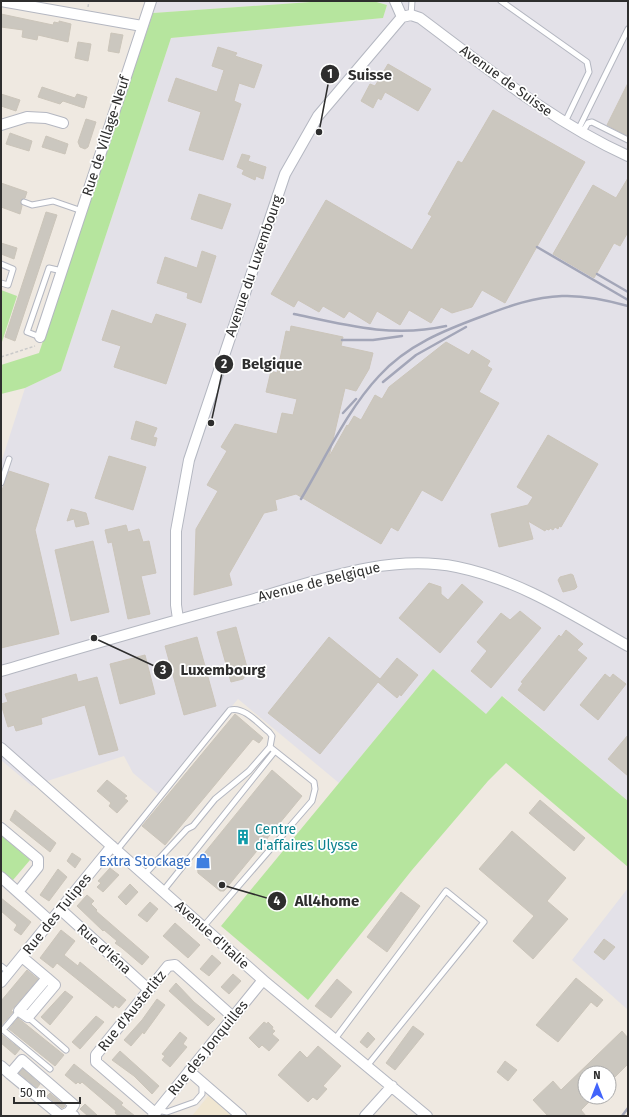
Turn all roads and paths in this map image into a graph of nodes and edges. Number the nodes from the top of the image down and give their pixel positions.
1 (1, 1) edge
2 (151, 1) edge
3 (395, 1) edge
4 (412, 1) edge
5 (501, 1) edge
6 (406, 16) junction
7 (142, 26) junction
8 (628, 29) edge
9 (63, 123) dead end
10 (565, 123) junction
11 (1, 125) edge
12 (580, 132) junction
13 (628, 140) edge
14 (628, 156) edge
15 (24, 202) dead end
16 (82, 211) junction
17 (1, 264) edge
18 (1, 282) edge
19 (40, 337) joint
20 (1, 357) edge
21 (9, 459) dead end
22 (1, 483) edge
23 (178, 619) junction
24 (628, 646) edge
25 (1, 671) edge
26 (270, 747) junction
27 (1, 748) edge
28 (275, 751) junction
29 (1, 828) edge
30 (114, 848) junction
31 (144, 875) junction
32 (1, 877) edge
33 (163, 891) junction
34 (18, 892) junction
35 (60, 909) junction
36 (50, 921) junction
37 (203, 927) junction
38 (22, 957) junction
39 (5, 969) edge
40 (47, 978) junction
41 (262, 980) junction
42 (1, 982) edge
43 (148, 989) junction
44 (19, 1011) junction
45 (28, 1017) junction
46 (233, 1017) junction
47 (335, 1039) junction
48 (66, 1050) dead end
49 (1, 1066) edge
50 (367, 1066) junction
51 (50, 1069) dead end
52 (189, 1071) junction
53 (10, 1074) junction
54 (202, 1082) junction
55 (392, 1086) junction
56 (155, 1113) edge
57 (72, 1114) edge
58 (240, 1116) edge
59 (365, 1116) edge
60 (427, 1116) edge

1 - 7 street
2 - 7 street, Rue de Village-Neuf
3 - 6 street
4 - 6 lane
5 - 10 lane
6 - 10 street, Avenue de Suisse
6 - 23 street, Avenue du Luxembourg
7 - 16 street, Rue de Village-Neuf
8 - 12 lane
9 - 11 street
10 - 12 street, Avenue de Suisse
12 - 13 lane
12 - 14 street, Avenue de Suisse
15 - 16 lane
16 - 19 street, Rue de Village-Neuf
17 - 18 lane
19 - 20 path
21 - 22 lane
23 - 24 street, Avenue de Belgique
23 - 25 street, Avenue de Belgique
26 - 28 lane
26 - 30 lane
26 - 31 lane
27 - 30 street, Avenue d'Italie
28 - 33 lane
28 - 37 lane
29 - 34 street
30 - 31 street, Avenue d'Italie
30 - 35 street, Rue des Tulipes
31 - 33 street, Avenue d'Italie
32 - 34 street
33 - 37 street, Avenue d'Italie
34 - 36 street
35 - 36 street, Rue des Tulipes
35 - 43 street, Rue d'Iéna
36 - 38 street, Rue des Tulipes
37 - 41 street, Avenue d'Italie
38 - 39 street, Rue des Tulipes
38 - 40 street
39 - 42 street, Rue des Tulipes
40 - 44 street
40 - 45 street
41 - 46 street, Rue des Jonquilles
41 - 47 street, Avenue d'Italie
43 - 46 street, Rue d'Austerlitz
43 - 56 street, Rue d'Austerlitz
44 - 45 street
44 - 51 lane
45 - 48 lane
46 - 52 street, Rue des Jonquilles
47 - 50 street, Avenue d'Italie
47 - 50 lane
49 - 53 street
50 - 55 street, Avenue d'Italie
52 - 54 street
52 - 56 street, Rue des Jonquilles
53 - 57 street
53 - 57 street
54 - 56 lane
54 - 58 street
55 - 59 street
55 - 60 street, Avenue d'Italie

